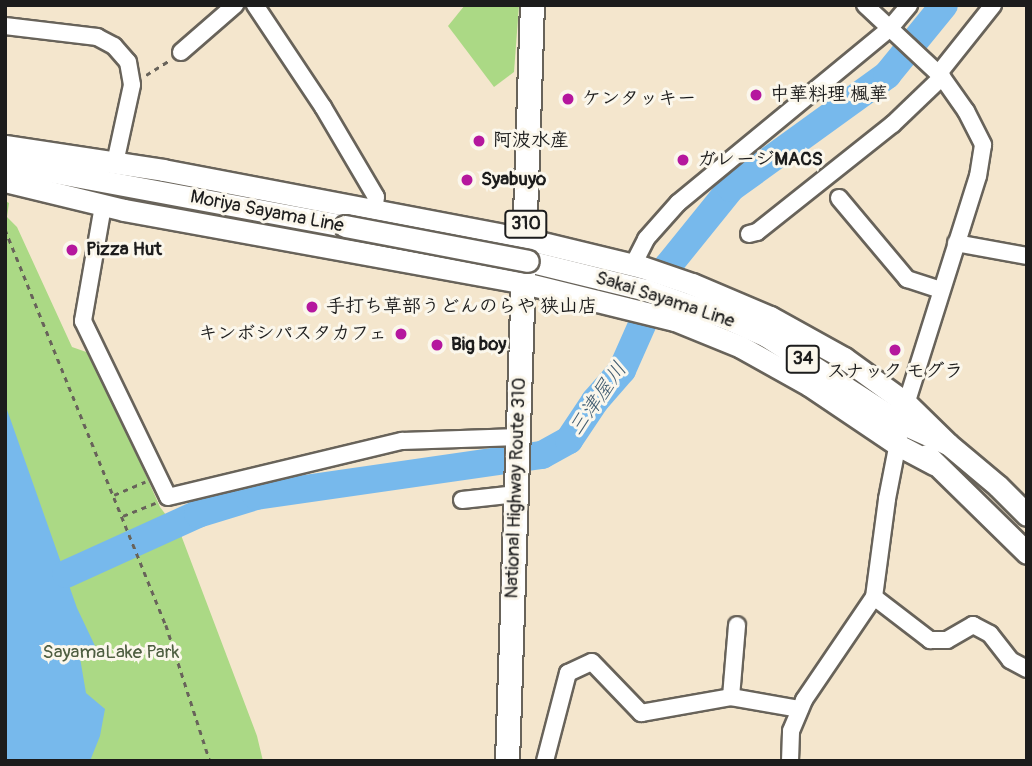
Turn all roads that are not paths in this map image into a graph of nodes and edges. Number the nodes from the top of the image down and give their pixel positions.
1 (235, 5) edge
2 (255, 5) edge
3 (532, 5) edge
4 (865, 5) edge
5 (909, 5) edge
6 (993, 5) edge
7 (5, 26) edge
8 (893, 31) junction
9 (181, 52) road end
10 (941, 75) junction
11 (5, 146) edge
12 (5, 163) edge
13 (116, 163) junction
14 (5, 181) edge
15 (839, 198) dead end
16 (103, 205) junction
17 (374, 212) junction
18 (749, 234) dead end
19 (956, 243) junction
20 (1027, 257) edge
21 (526, 261) junction
22 (637, 266) junction
23 (941, 290) junction
24 (904, 413) junction
25 (519, 441) junction
26 (898, 445) junction
27 (934, 464) junction
28 (517, 494) junction
29 (462, 500) dead end
30 (1027, 515) edge
31 (1027, 553) edge
32 (874, 597) junction
33 (737, 625) dead end
34 (1027, 669) edge
35 (732, 697) junction
36 (800, 709) junction
37 (507, 761) edge
38 (545, 761) edge
39 (790, 761) edge

1 - 9 street
2 - 17 street
3 - 21 highway, National Highway Route 310 / 310
4 - 8 street
5 - 8 street
6 - 10 street
7 - 13 street
8 - 10 street
8 - 22 street
10 - 18 street
10 - 19 street
11 - 13 main road
12 - 21 main road, Moriya Sayama Line, bridge
13 - 17 main road
14 - 16 main road
15 - 23 street
16 - 21 main road
16 - 25 street
17 - 21 main road
19 - 20 street
19 - 23 street
21 - 22 main road
21 - 24 main road, Sakai Sayama Line / 34
21 - 25 highway, National Highway Route 310 / 310
21 - 26 main road
22 - 24 main road
23 - 24 street
24 - 26 street
24 - 27 main road, Sakai Sayama Line / 34
24 - 30 main road, Sakai Sayama Line / 34
25 - 28 highway, National Highway Route 310 / 310
26 - 27 main road
26 - 32 street
27 - 31 main road, Sakai Sayama Line / 34
28 - 29 street
28 - 37 highway, National Highway Route 310 / 310
32 - 34 street
32 - 36 street
33 - 35 street
35 - 36 street
35 - 38 street
36 - 39 street

